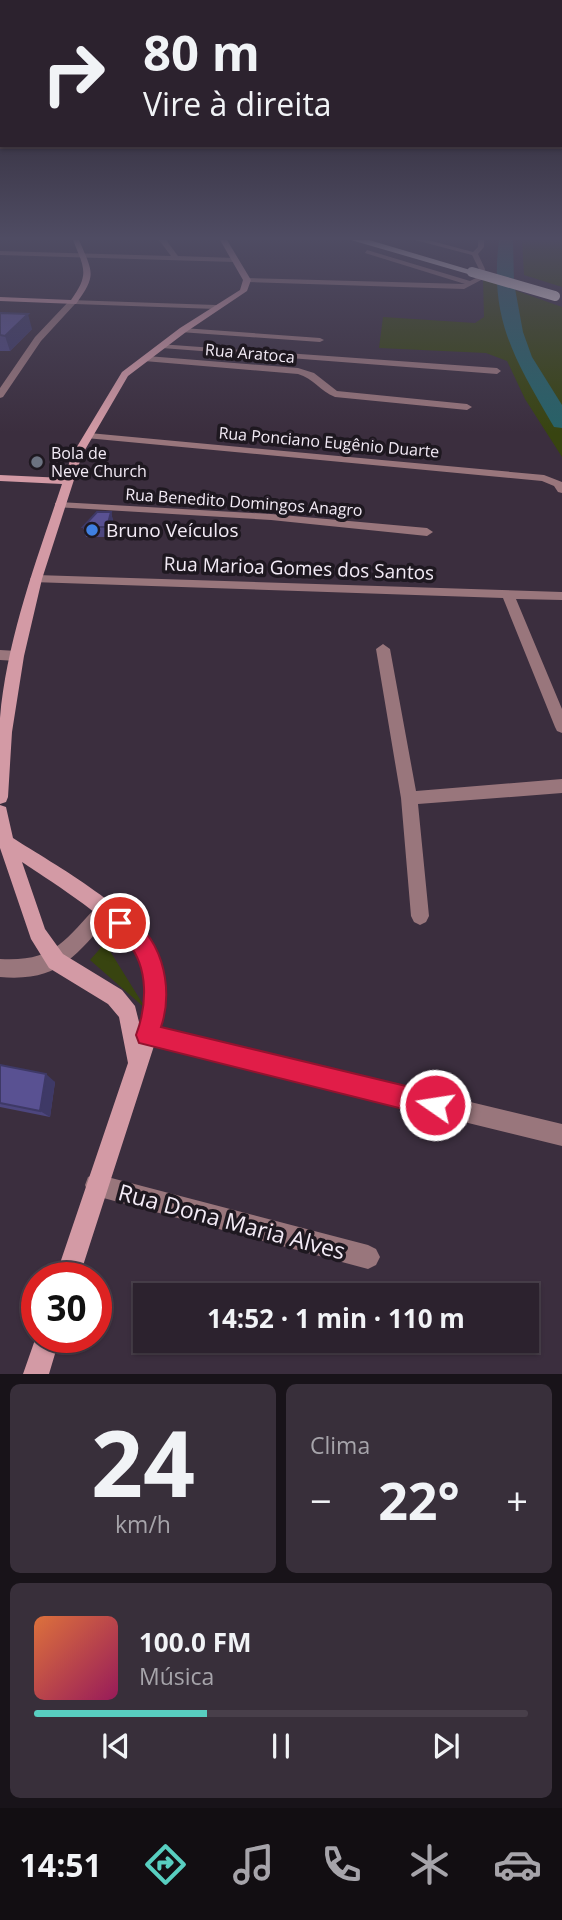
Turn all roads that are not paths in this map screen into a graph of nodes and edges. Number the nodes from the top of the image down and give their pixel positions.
1 (71, 304) edge
2 (134, 304) edge
3 (221, 304) edge
4 (216, 307) junction
5 (194, 323) junction
6 (183, 330) junction
7 (162, 346) junction
8 (147, 359) junction
9 (497, 371) dead end
10 (0, 395) edge
11 (467, 407) dead end
12 (89, 436) junction
13 (0, 478) edge
14 (67, 481) junction
15 (562, 490) edge
16 (59, 505) junction
17 (426, 532) dead end
18 (36, 579) junction
19 (508, 595) junction
20 (562, 596) edge
21 (383, 649) dead end
22 (0, 655) edge
23 (17, 656) junction
24 (562, 727) edge
25 (562, 786) edge
26 (0, 797) edge
27 (409, 798) junction
28 (0, 812) edge
29 (6, 842) junction
30 (104, 911) junction
31 (420, 916) dead end
32 (56, 961) junction
33 (0, 968) edge
34 (140, 1033) junction
35 (562, 1135) edge
36 (96, 1185) junction
37 (368, 1257) dead end
38 (72, 1262) edge
39 (43, 1353) edge
40 (36, 1374) edge

1 - 10 street
2 - 4 street
3 - 4 street
4 - 5 street
5 - 6 street
5 - 6 street
6 - 7 street
7 - 8 street
7 - 9 street
8 - 11 street, Rua Aratoca
8 - 12 street
12 - 14 street
12 - 15 street, Rua Ponciano Eugênio Duarte
13 - 14 street
14 - 16 street
16 - 17 street, Rua Benedito Domingos Anagro
16 - 18 street
18 - 19 street, Rua Marioa Gomes dos Santos
18 - 23 street
19 - 20 street, Rua Marioa Gomes dos Santos
19 - 24 street
21 - 27 street
22 - 23 street
23 - 26 street
25 - 27 street
27 - 31 street
28 - 29 street
29 - 30 street
29 - 32 street
30 - 32 street
30 - 34 street
32 - 33 street
32 - 34 street
34 - 35 street
34 - 36 street
36 - 37 street, Rua Dona Maria Alves
36 - 38 street
39 - 40 street

